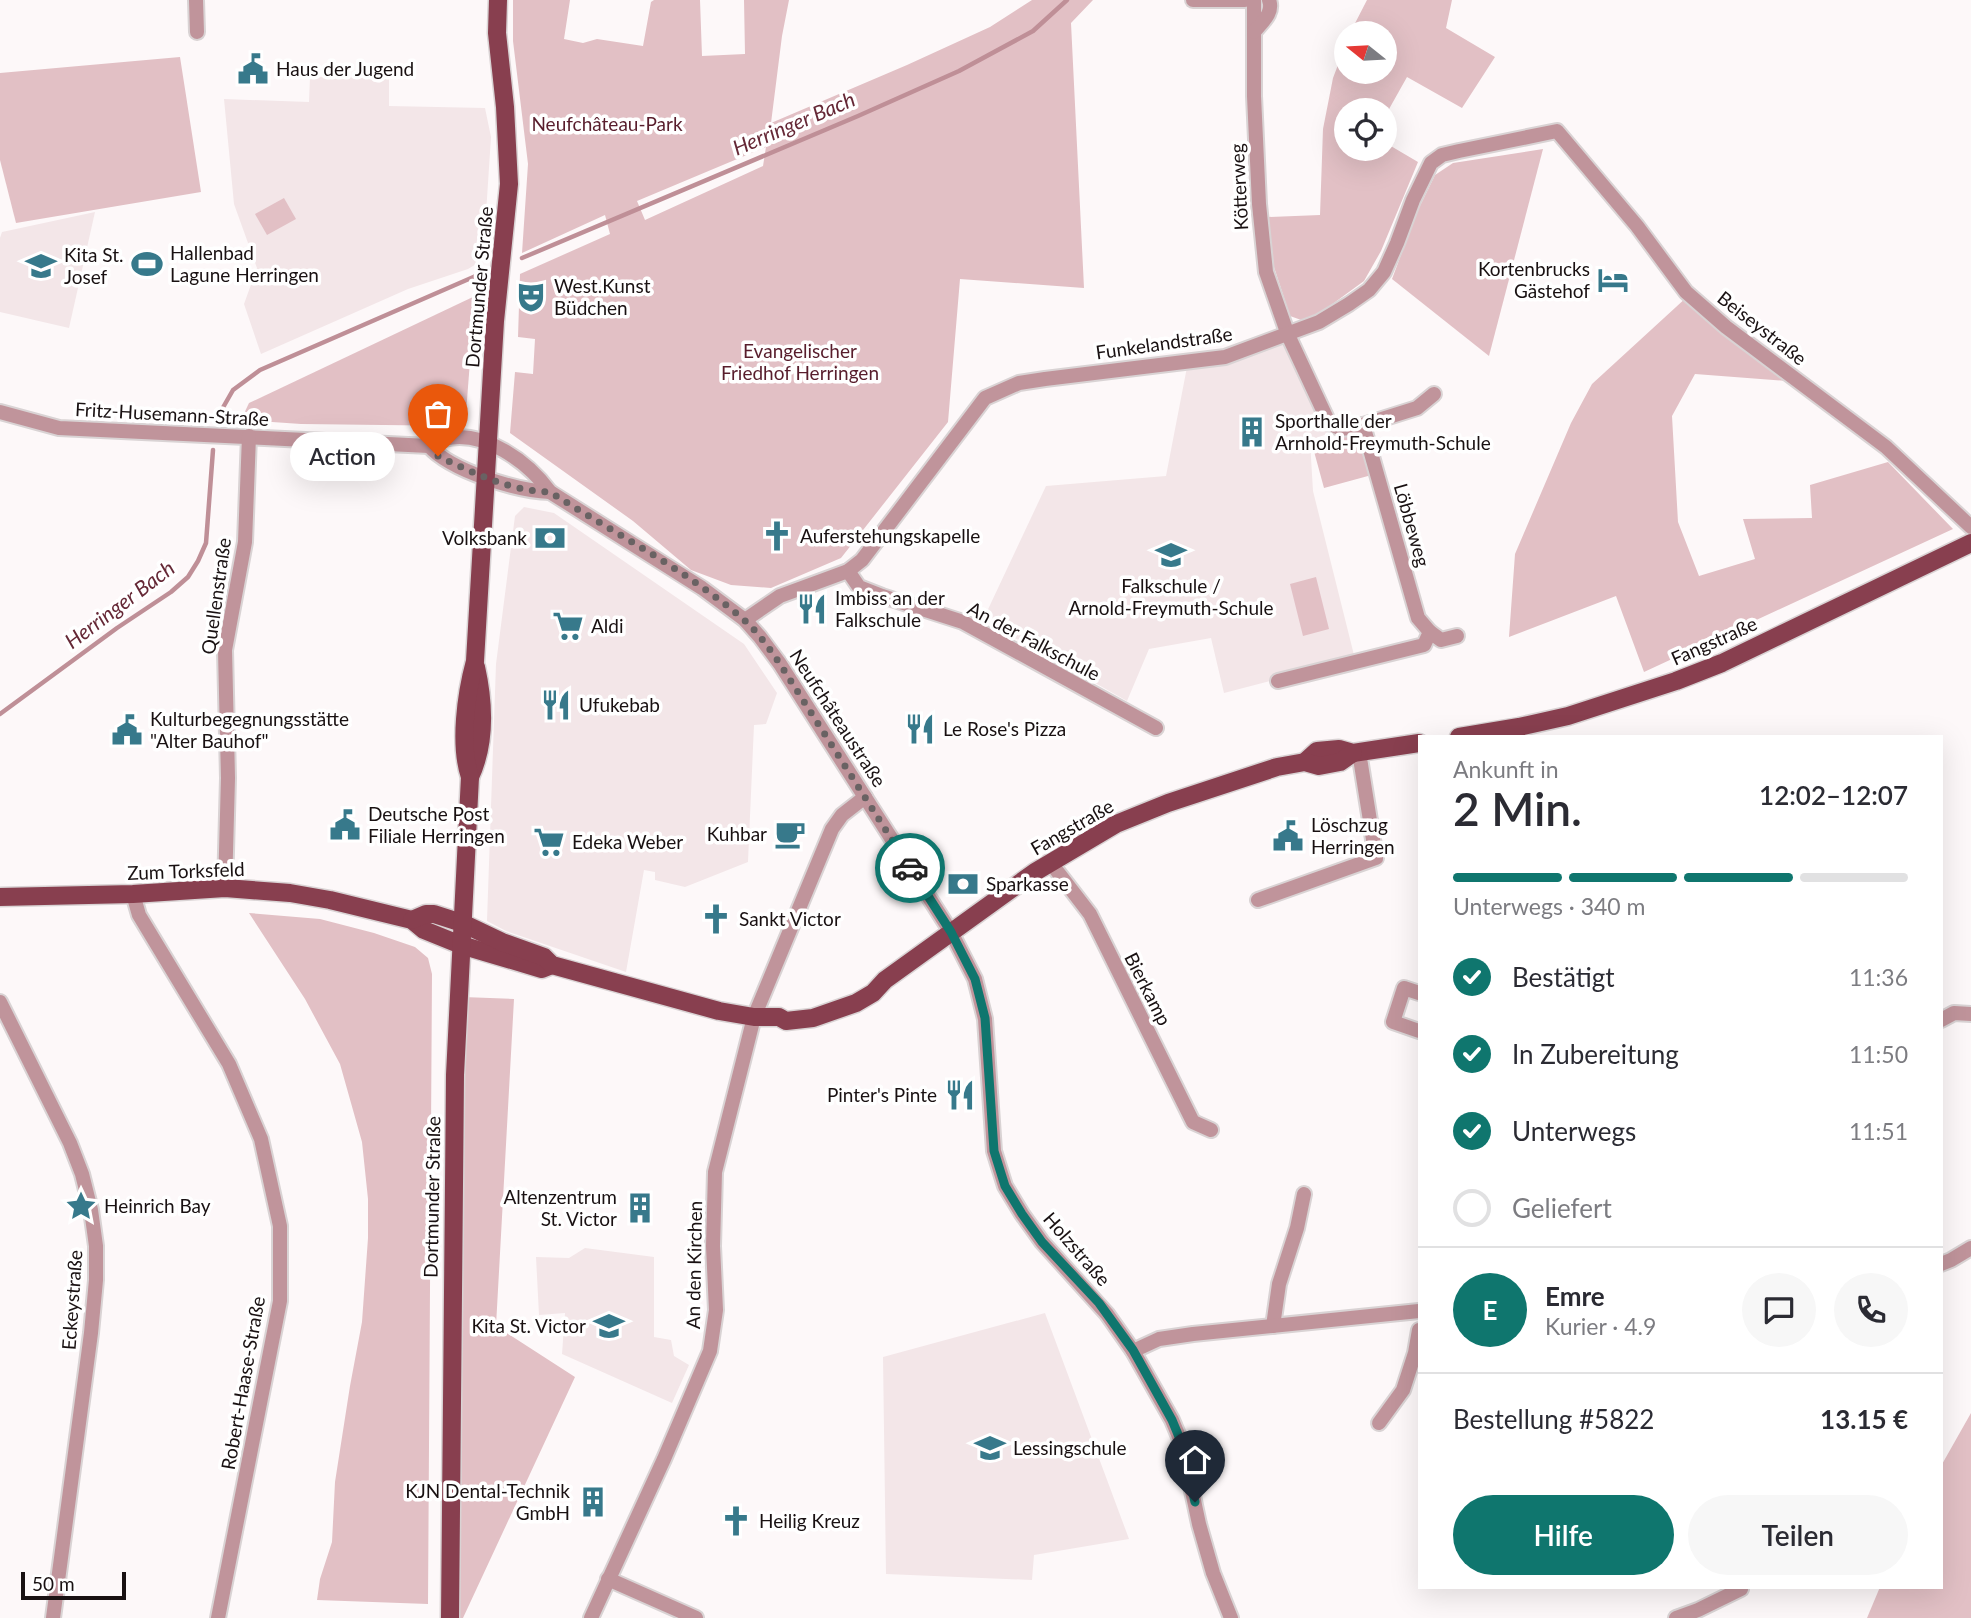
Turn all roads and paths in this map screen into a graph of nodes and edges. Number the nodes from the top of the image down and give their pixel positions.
1 (196, 0) edge
2 (498, 0) edge
3 (1193, 0) edge
4 (1245, 0) edge
5 (1254, 0) edge
6 (1269, 0) edge
7 (197, 32) dead end
8 (1254, 32) junction
9 (1557, 131) joint
10 (1288, 335) junction
11 (1434, 394) dead end
12 (0, 412) edge
13 (1363, 425) junction
14 (249, 436) junction
15 (488, 444) junction
16 (429, 446) junction
17 (486, 477) junction
18 (550, 492) junction
19 (1971, 527) edge
20 (1971, 543) edge
21 (848, 571) junction
22 (745, 620) junction
23 (1430, 632) junction
24 (1457, 636) dead end
25 (1278, 681) dead end
26 (1156, 728) dead end
27 (1471, 735) edge
28 (1418, 743) edge
29 (1356, 753) junction
30 (865, 797) junction
31 (1050, 862) junction
32 (225, 888) junction
33 (133, 894) junction
34 (0, 897) edge
35 (1258, 900) dead end
36 (412, 920) junction
37 (462, 923) junction
38 (951, 932) junction
39 (461, 945) junction
40 (552, 965) junction
41 (1418, 993) edge
42 (0, 1002) edge
43 (1971, 1014) edge
44 (754, 1017) junction
45 (1943, 1019) edge
46 (1418, 1031) edge
47 (1211, 1129) dead end
48 (1304, 1194) dead end
49 (1971, 1248) edge
50 (1943, 1263) edge
51 (1418, 1311) edge
52 (1273, 1326) junction
53 (1418, 1335) edge
54 (1133, 1350) junction
55 (1379, 1423) dead end
56 (608, 1579) junction
57 (1741, 1589) dead end
58 (53, 1618) edge
59 (218, 1618) edge
60 (450, 1618) edge
61 (591, 1618) edge
62 (695, 1618) edge
63 (1231, 1618) edge
64 (1676, 1618) edge

1 - 7 street
2 - 15 main road, Dortmunder Straße
3 - 4 street
5 - 8 street, Kötterweg
6 - 8 street, Kötterweg
8 - 10 street, Kötterweg
9 - 10 street, Funkelandstraße
9 - 19 street, Beiseystraße
10 - 13 street
10 - 21 street, Funkelandstraße
11 - 13 street
12 - 14 street, Fritz-Husemann-Straße
13 - 23 street, Löbbeweg
14 - 16 street, Fritz-Husemann-Straße
14 - 32 street, Quellenstraße
15 - 16 street, Fritz-Husemann-Straße
15 - 17 main road, Dortmunder Straße
15 - 18 street, Neufchâteaustraße
16 - 17 street, Fritz-Husemann-Straße
17 - 18 street, Neufchâteaustraße
17 - 37 main road, Dortmunder Straße
18 - 22 street, Neufchâteaustraße
20 - 27 main road, Fangstraße
21 - 22 street
21 - 26 street, An der Falkschule
22 - 30 street, Neufchâteaustraße
23 - 24 street
23 - 25 street
28 - 29 main road, Fangstraße
29 - 31 main road, Fangstraße
29 - 35 street
30 - 38 street, Neufchâteaustraße
30 - 44 street, An den Kirchen
31 - 38 main road, Fangstraße
31 - 47 street, Bierkamp
32 - 33 main road, Zum Torksfeld
32 - 36 main road, Zum Torksfeld
33 - 34 main road, Zum Torksfeld
33 - 59 street, Robert-Haase-Straße
36 - 37 main road, Zum Torksfeld
36 - 39 main road, Zum Torksfeld
37 - 39 main road, Dortmunder Straße
37 - 40 main road, Fangstraße
38 - 44 main road, Fangstraße
38 - 54 street, Holzstraße
39 - 40 main road, Fangstraße
39 - 60 main road, Dortmunder Straße
40 - 44 main road, Fangstraße
41 - 46 street
42 - 58 street, Eckeystraße
43 - 45 street
44 - 56 street, An den Kirchen
48 - 52 street
49 - 50 street
51 - 52 street
52 - 54 street
53 - 55 street
54 - 63 street, Holzstraße
56 - 61 street, An den Kirchen
56 - 62 street
57 - 64 street

